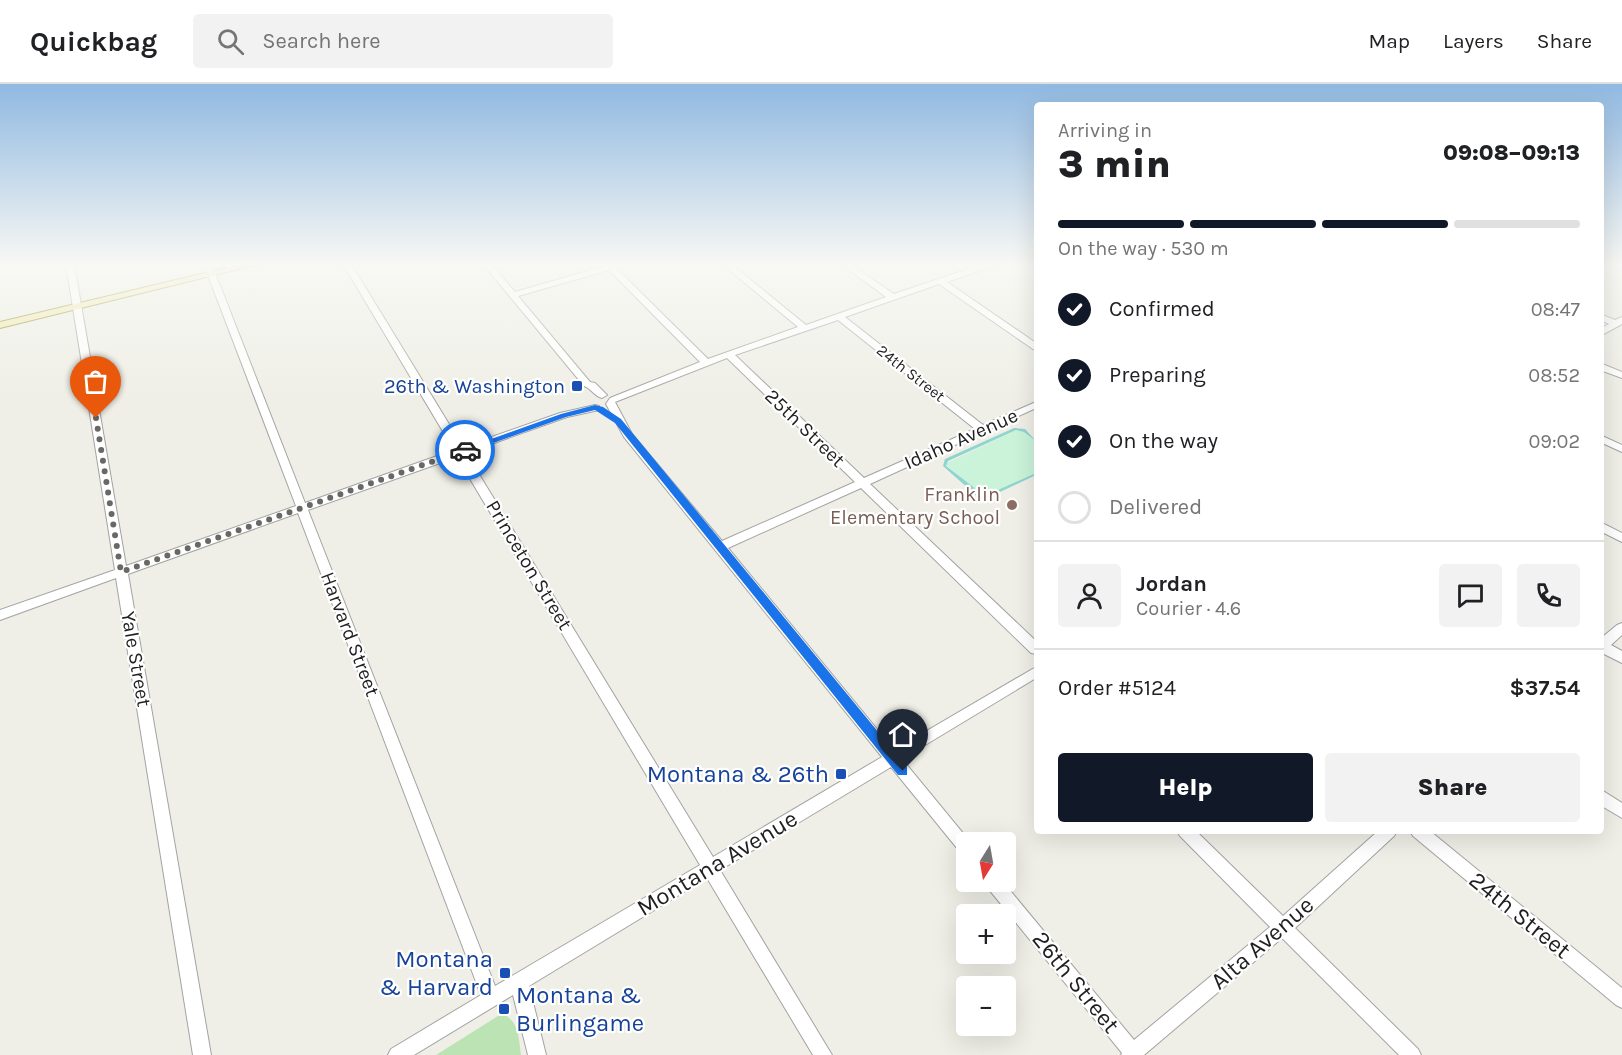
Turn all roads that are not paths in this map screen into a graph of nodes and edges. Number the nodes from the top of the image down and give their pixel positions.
1 (60, 309) edge
2 (77, 309) edge
3 (225, 309) edge
4 (374, 309) edge
5 (525, 309) edge
6 (653, 309) edge
7 (782, 309) edge
8 (861, 309) edge
9 (981, 309) edge
10 (840, 317) junction
11 (1604, 318) edge
12 (1619, 322) edge
13 (0, 325) edge
14 (806, 329) junction
15 (1604, 331) edge
16 (1034, 346) edge
17 (730, 356) junction
18 (707, 364) junction
19 (1604, 368) edge
20 (1622, 375) edge
21 (587, 384) junction
22 (608, 399) junction
23 (594, 404) junction
24 (1034, 406) edge
25 (618, 421) junction
26 (982, 430) junction
27 (1604, 440) edge
28 (1622, 449) edge
29 (460, 452) junction
30 (862, 483) junction
31 (302, 508) junction
32 (1604, 528) edge
33 (1622, 538) edge
34 (720, 547) junction
35 (121, 572) junction
36 (0, 615) edge
37 (1622, 628) edge
38 (1604, 643) edge
39 (1034, 647) edge
40 (1604, 648) edge
41 (1622, 658) edge
42 (1034, 678) edge
43 (892, 758) junction
44 (1604, 799) edge
45 (1622, 811) edge
46 (1188, 834) edge
47 (1386, 834) edge
48 (1422, 834) edge
49 (956, 836) edge
50 (710, 867) junction
51 (1001, 892) edge
52 (1282, 927) junction
53 (519, 982) junction
54 (491, 998) junction
55 (1622, 999) edge
56 (1133, 1054) edge
57 (202, 1055) edge
58 (397, 1055) edge
59 (537, 1055) edge
60 (824, 1055) edge
61 (1412, 1055) edge

1 - 13 main road
2 - 35 street, Yale Street
3 - 31 street, Harvard Street
4 - 29 street, Princeton Street
5 - 21 street
6 - 18 street
7 - 14 street
8 - 10 street
9 - 16 street
10 - 14 street
10 - 26 street, 24th Street
11 - 12 street
12 - 15 street
14 - 17 street
17 - 18 street
17 - 30 street, 25th Street
18 - 22 street
19 - 20 street
21 - 22 street
21 - 23 street
22 - 23 street
22 - 25 street
23 - 25 street
23 - 29 street
24 - 26 street, Idaho Avenue
25 - 34 street
26 - 30 street, Idaho Avenue
27 - 28 street
29 - 31 street
29 - 50 street, Princeton Street
30 - 34 street, Idaho Avenue
30 - 39 street, 25th Street
31 - 35 street
31 - 54 street, Harvard Street
32 - 33 street
34 - 43 street
35 - 36 street
35 - 57 street, Yale Street
37 - 38 street
40 - 41 street
42 - 43 street, Montana Avenue
43 - 49 street
43 - 50 street, Montana Avenue
44 - 45 street
46 - 52 street
47 - 52 street, Alta Avenue
48 - 55 street, 24th Street
50 - 53 street, Montana Avenue
50 - 60 street, Princeton Street
51 - 56 street, 26th Street
52 - 56 street, Alta Avenue
52 - 61 street
53 - 54 street, Montana Avenue
53 - 59 street
54 - 58 street, Montana Avenue

